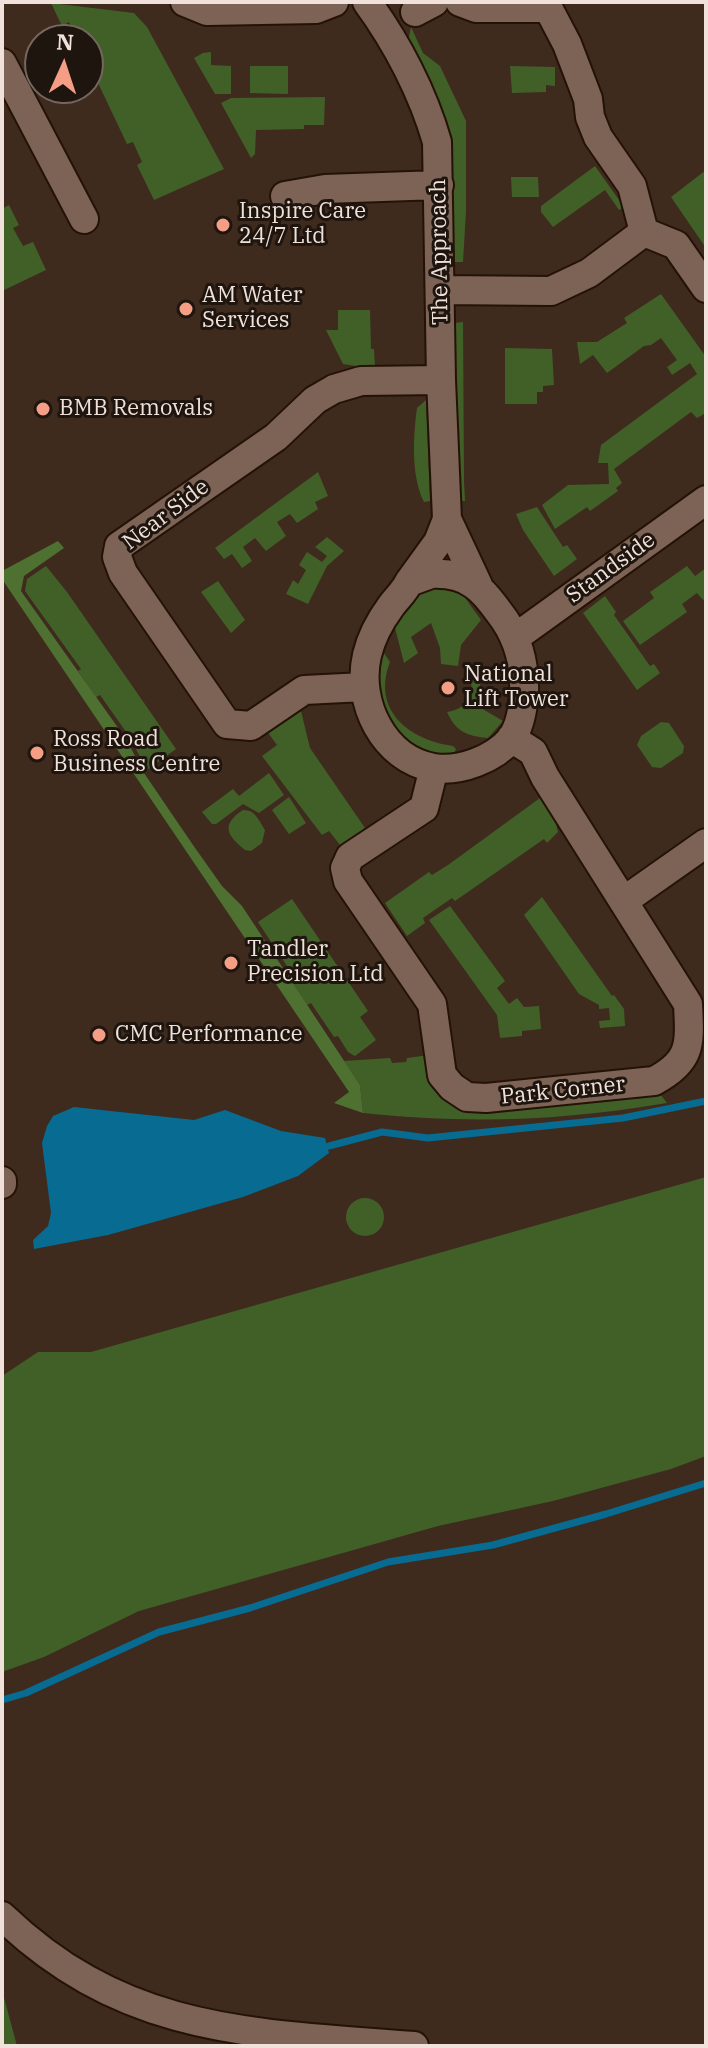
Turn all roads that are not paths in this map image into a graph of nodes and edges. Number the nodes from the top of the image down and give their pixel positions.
1 (185, 2) edge
2 (334, 2) edge
3 (367, 2) edge
4 (460, 2) edge
5 (547, 5) edge
6 (2, 63) edge
7 (439, 185) junction
8 (285, 196) dead end
9 (84, 219) dead end
10 (644, 232) junction
11 (706, 288) edge
12 (441, 290) junction
13 (441, 380) junction
14 (706, 500) edge
15 (448, 523) junction
16 (409, 582) junction
17 (478, 585) junction
18 (516, 637) junction
19 (364, 687) junction
20 (511, 738) junction
21 (434, 768) junction
22 (706, 843) edge
23 (625, 900) junction
24 (2, 1916) edge
25 (414, 2046) edge

1 - 2 street
3 - 7 street, The Approach
4 - 5 street
5 - 10 street
6 - 9 street
7 - 8 street
7 - 12 street, The Approach
10 - 11 street
10 - 12 street
12 - 13 street, The Approach
13 - 15 street, The Approach
13 - 19 street, Near Side
14 - 18 street, Standside
15 - 16 street, The Approach
15 - 17 street, The Approach
16 - 17 street
16 - 19 street
17 - 18 street
18 - 20 street
19 - 21 street
20 - 21 street
20 - 23 street, Park Corner
21 - 23 street, Park Corner
22 - 23 street
24 - 25 street

